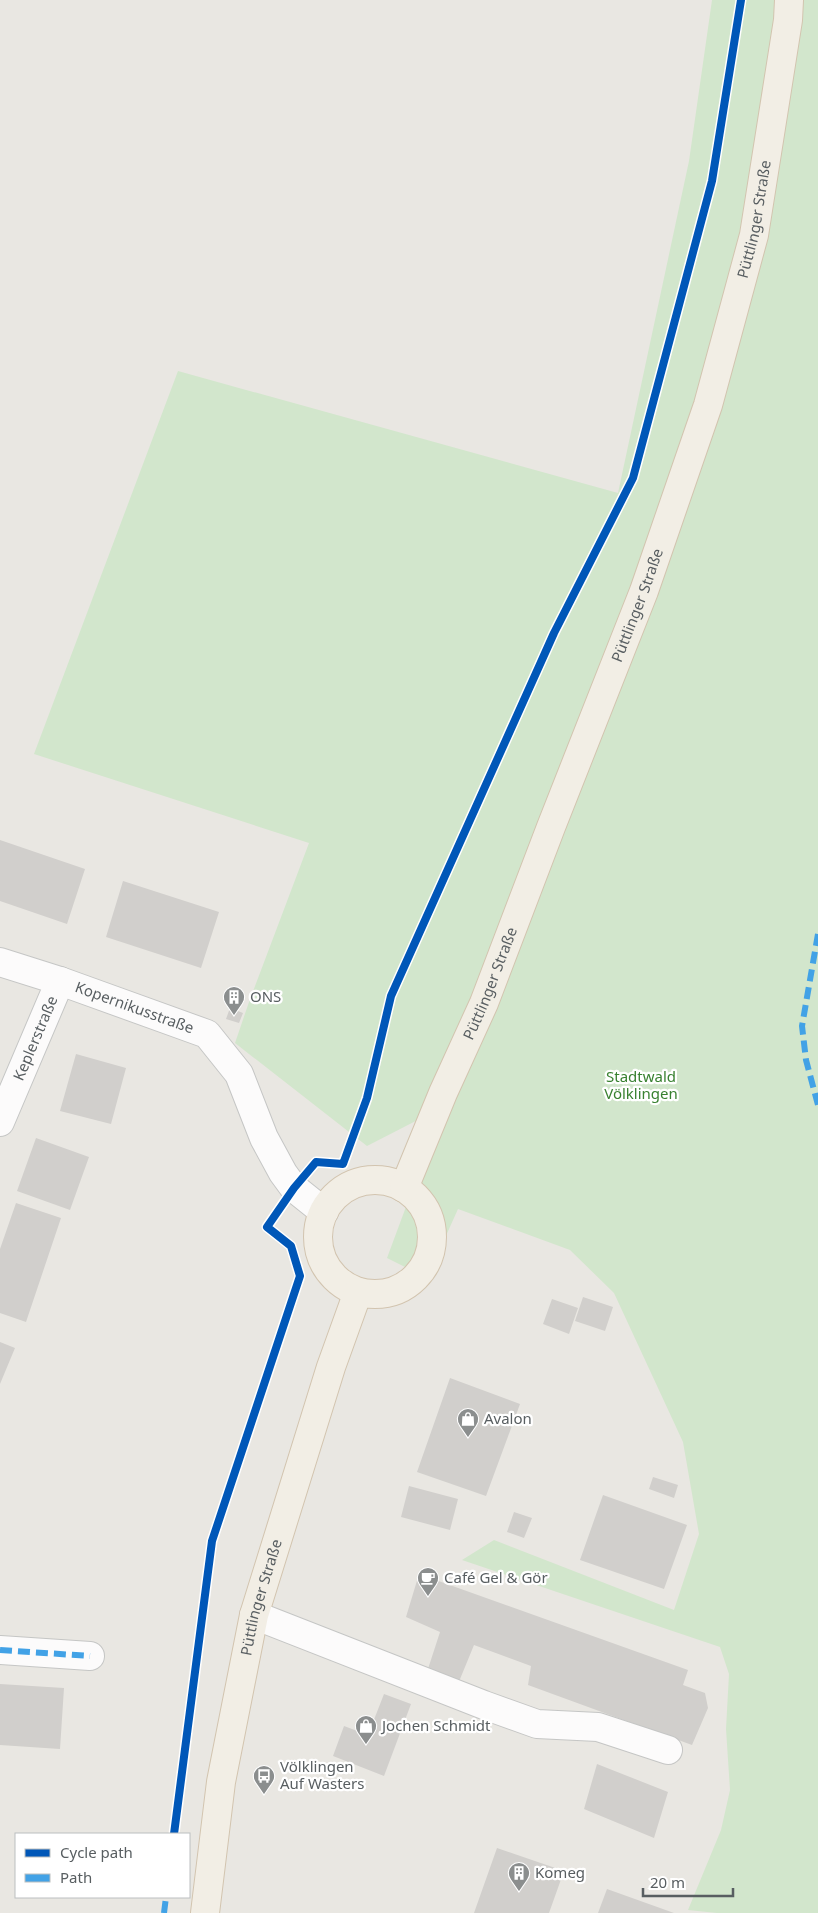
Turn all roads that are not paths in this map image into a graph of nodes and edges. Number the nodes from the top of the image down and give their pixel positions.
1 (789, 0) edge
2 (0, 962) edge
3 (60, 981) junction
4 (0, 1122) edge
5 (404, 1188) junction
6 (324, 1212) junction
7 (358, 1292) junction
8 (254, 1615) junction
9 (0, 1650) edge
10 (90, 1656) dead end
11 (668, 1750) dead end
12 (205, 1913) edge

1 - 5 main road, Püttlinger Straße
2 - 3 street, Kopernikusstraße
3 - 4 street, Keplerstraße
3 - 6 street, Kopernikusstraße
5 - 6 main road
5 - 7 main road
6 - 7 main road
7 - 8 main road, Püttlinger Straße
8 - 11 street
8 - 12 main road, Püttlinger Straße
9 - 10 street

